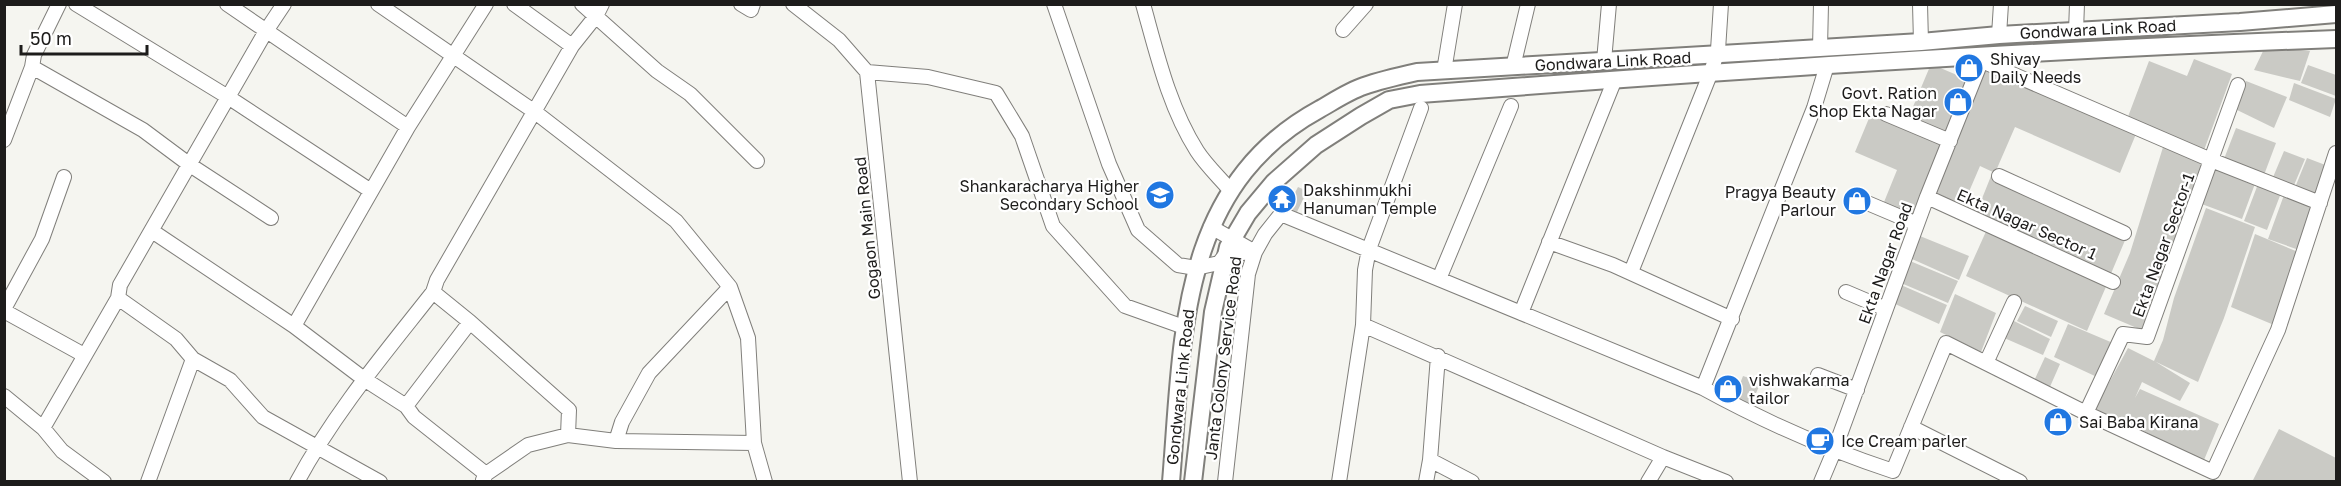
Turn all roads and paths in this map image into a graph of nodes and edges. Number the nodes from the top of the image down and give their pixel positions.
1 (59, 4) edge
2 (76, 4) edge
3 (227, 4) edge
4 (284, 4) edge
5 (378, 4) edge
6 (486, 4) edge
7 (514, 4) edge
8 (582, 4) edge
9 (741, 4) edge
10 (753, 4) edge
11 (1054, 4) edge
12 (1143, 4) edge
13 (1366, 4) edge
14 (1455, 4) edge
15 (1528, 4) edge
16 (1609, 4) edge
17 (1721, 4) edge
18 (1821, 4) edge
19 (1920, 4) edge
20 (2001, 4) edge
21 (2077, 4) edge
22 (793, 5) edge
23 (599, 10) edge
24 (2337, 14) edge
25 (1343, 30) dead end
26 (266, 31) junction
27 (2076, 31) junction
28 (1999, 35) junction
29 (2337, 39) edge
30 (1921, 42) junction
31 (572, 46) junction
32 (1821, 48) junction
33 (1715, 55) junction
34 (453, 57) junction
35 (1604, 61) junction
36 (1986, 61) junction
37 (1827, 65) junction
38 (32, 67) junction
39 (1513, 67) junction
40 (1444, 70) junction
41 (867, 72) junction
42 (1709, 74) junction
43 (1615, 79) junction
44 (2238, 85) dead end
45 (228, 97) junction
46 (1511, 106) dead end
47 (1421, 108) dead end
48 (535, 112) junction
49 (1886, 114) dead end
50 (408, 127) junction
51 (4, 140) edge
52 (1950, 141) junction
53 (2337, 153) edge
54 (2211, 160) junction
55 (757, 161) dead end
56 (190, 165) junction
57 (1999, 176) dead end
58 (64, 177) dead end
59 (1230, 190) junction
60 (371, 191) junction
61 (1927, 197) junction
62 (1865, 202) dead end
63 (2320, 203) junction
64 (271, 218) dead end
65 (1917, 224) junction
66 (1211, 227) junction
67 (152, 231) junction
68 (2124, 233) dead end
69 (1549, 242) junction
70 (1229, 247) junction
71 (1369, 249) junction
72 (1255, 252) junction
73 (1196, 268) junction
74 (1631, 272) junction
75 (1439, 279) junction
76 (2114, 282) dead end
77 (730, 287) junction
78 (434, 292) junction
79 (1846, 292) dead end
80 (118, 298) junction
81 (2014, 302) dead end
82 (1886, 309) junction
83 (4, 310) edge
84 (1521, 313) junction
85 (1732, 319) junction
86 (470, 322) junction
87 (1363, 325) junction
88 (294, 326) junction
89 (1184, 327) junction
90 (84, 355) junction
91 (1438, 356) junction
92 (193, 359) junction
93 (1986, 363) junction
94 (1818, 375) dead end
95 (364, 379) junction
96 (1703, 388) junction
97 (1857, 390) junction
98 (4, 396) edge
99 (406, 406) junction
100 (2086, 413) junction
101 (1911, 427) junction
102 (43, 428) junction
103 (568, 435) junction
104 (616, 441) junction
105 (754, 443) junction
106 (315, 448) junction
107 (1834, 452) junction
108 (1663, 457) junction
109 (1430, 460) junction
110 (484, 478) edge
111 (104, 482) edge
112 (148, 482) edge
113 (297, 482) edge
114 (380, 482) edge
115 (765, 482) edge
116 (910, 482) edge
117 (1171, 482) edge
118 (1193, 482) edge
119 (1225, 482) edge
120 (1339, 482) edge
121 (1426, 482) edge
122 (1472, 482) edge
123 (1648, 482) edge
124 (1726, 482) edge
125 (1821, 482) edge
126 (2020, 482) edge

1 - 38 street
2 - 45 street
3 - 26 street
4 - 26 street
5 - 34 street
6 - 34 street
7 - 31 street
8 - 23 street
9 - 10 street
11 - 73 street
12 - 59 street
13 - 25 street
14 - 40 street
15 - 39 street
16 - 35 street
17 - 33 street
18 - 32 street
19 - 30 street
20 - 28 street
21 - 27 street
22 - 41 street
23 - 31 street
23 - 55 street
24 - 27 street, Gondwara Link Road
26 - 45 street
26 - 50 street
27 - 28 street, Gondwara Link Road
28 - 30 street, Gondwara Link Road
29 - 36 street, Gondwara Link Road
30 - 32 street, Gondwara Link Road
31 - 48 street
32 - 33 street, Gondwara Link Road
33 - 35 street, Gondwara Link Road
33 - 42 street
34 - 48 street
34 - 50 street
35 - 39 street, Gondwara Link Road
36 - 37 street, Gondwara Link Road
36 - 52 street, Ekta Nagar Road
36 - 54 street, Ekta Nagar Sector-1
37 - 42 street, Gondwara Link Road
37 - 85 street
38 - 51 street
38 - 56 street
39 - 40 street, Gondwara Link Road
40 - 59 street, Gondwara Link Road
41 - 89 street
41 - 116 street, Gogaon Main Road
42 - 43 street, Gondwara Link Road
42 - 74 street
43 - 69 street
43 - 70 street, Gondwara Link Road
44 - 54 street, Ekta Nagar Sector-1
45 - 56 street
45 - 60 street
46 - 75 street
47 - 71 street
48 - 77 street
48 - 78 street
49 - 52 street
50 - 60 street
52 - 61 street, Ekta Nagar Road
53 - 63 street
54 - 63 street, Ekta Nagar Sector-1
54 - 100 street, Ekta Nagar Sector-1
56 - 64 street
56 - 67 street
57 - 68 street, Ekta Nagar Sector 1
58 - 83 street
59 - 66 street, Gondwara Link Road
60 - 88 street
61 - 65 street, Ekta Nagar Road
61 - 76 street, Ekta Nagar Sector 1
62 - 65 street
63 - 100 street
65 - 82 street, Ekta Nagar Road
66 - 70 street, Janta Colony Service Road
66 - 73 street, Gondwara Link Road
67 - 80 street
67 - 88 street
69 - 74 street
69 - 84 street
70 - 72 street, Janta Colony Service Road
70 - 73 street
70 - 118 street, Gondwara Link Road
71 - 72 street
71 - 75 street
71 - 87 street
72 - 119 street, Janta Colony Service Road
73 - 89 street, Gondwara Link Road
74 - 85 street
75 - 84 street
77 - 104 street
77 - 105 street
78 - 86 street
78 - 95 street
79 - 82 street
80 - 90 street
80 - 92 street
81 - 93 street
82 - 97 street, Ekta Nagar Road
83 - 90 street
84 - 96 street
85 - 96 street
86 - 99 street
86 - 103 street
87 - 91 street
87 - 120 street
88 - 95 street
89 - 117 street, Gondwara Link Road
90 - 102 street
91 - 108 street
91 - 109 street
92 - 106 street
92 - 112 street
93 - 100 street
93 - 101 street
94 - 97 street
95 - 99 street
95 - 106 street
96 - 107 street
97 - 107 street, Ekta Nagar Road
98 - 102 street
99 - 110 street
101 - 107 street
101 - 126 street
102 - 111 street
103 - 104 street
103 - 110 street
104 - 105 street
105 - 115 street
106 - 113 street
106 - 114 street
107 - 125 street, Ekta Nagar Road
108 - 123 street
108 - 124 street
109 - 121 street
109 - 122 street

